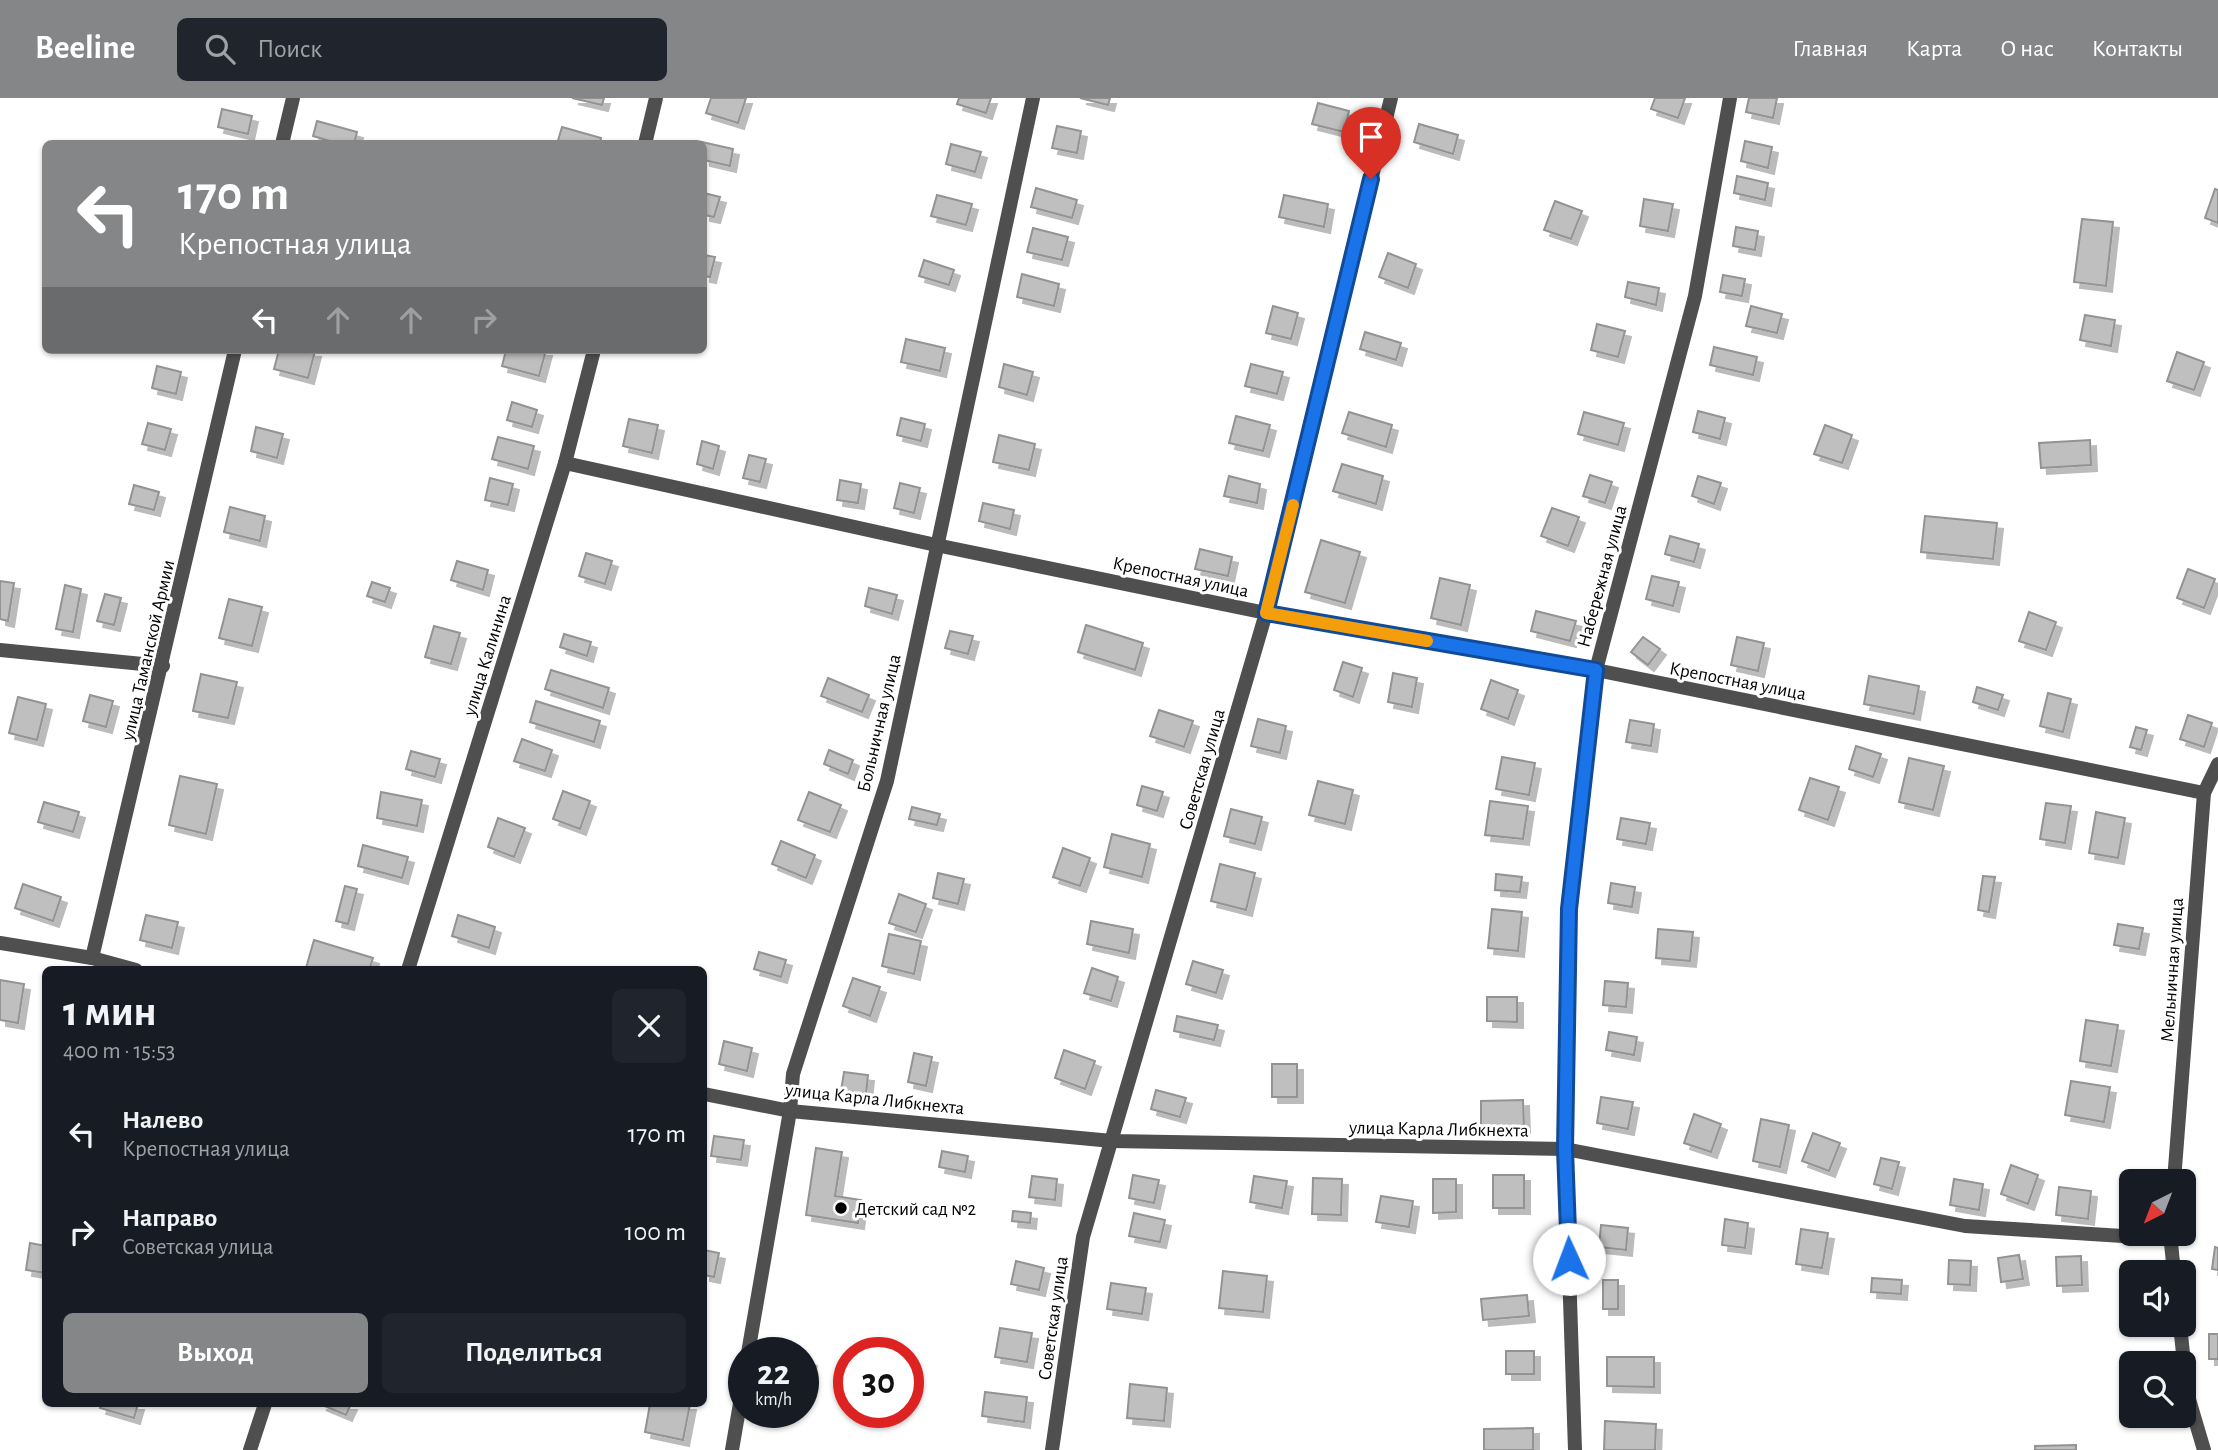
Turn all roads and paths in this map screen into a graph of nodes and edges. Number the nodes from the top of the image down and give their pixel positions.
1 (293, 98) edge
2 (656, 98) edge
3 (1033, 98) edge
4 (1391, 98) edge
5 (1730, 98) edge
6 (283, 140) edge
7 (646, 140) edge
8 (234, 354) edge
9 (593, 354) edge
10 (565, 463) junction
11 (936, 545) junction
12 (1266, 613) junction
13 (0, 650) edge
14 (163, 666) junction
15 (1596, 670) junction
16 (2218, 765) edge
17 (2204, 793) junction
18 (0, 943) edge
19 (92, 958) junction
20 (121, 966) edge
21 (409, 966) edge
22 (707, 1095) edge
23 (790, 1111) junction
24 (1112, 1140) junction
25 (1565, 1149) junction
26 (2175, 1169) edge
27 (2119, 1234) edge
28 (751, 1337) edge
29 (264, 1407) edge
30 (2196, 1423) edge
31 (736, 1428) edge
32 (250, 1450) edge
33 (732, 1450) edge
34 (1052, 1450) edge
35 (1575, 1450) edge
36 (2204, 1450) edge

1 - 6 street
2 - 7 street
3 - 11 street, Больничная улица
4 - 12 street, Советская улица
5 - 15 street, Набережная улица
8 - 14 street, улица Таманской Армии
9 - 10 street, улица Калинина
10 - 11 street, Крепостная улица
10 - 21 street, улица Калинина
11 - 12 street, Крепостная улица
11 - 23 street, Больничная улица
12 - 15 street, Крепостная улица
12 - 24 street, Советская улица
13 - 14 street
14 - 19 street, улица Таманской Армии
15 - 17 street, Крепостная улица
15 - 25 street, Набережная улица
16 - 17 street, Мельничная улица
17 - 26 street, Мельничная улица
18 - 19 street
19 - 20 street
22 - 23 street, улица Карла Либкнехта
23 - 24 street, улица Карла Либкнехта
23 - 28 street, Больничная улица
24 - 25 street, улица Карла Либкнехта
24 - 34 street, Советская улица
25 - 27 street, улица Карла Либкнехта
25 - 35 street, Набережная улица
29 - 32 street
30 - 36 street
31 - 33 street

